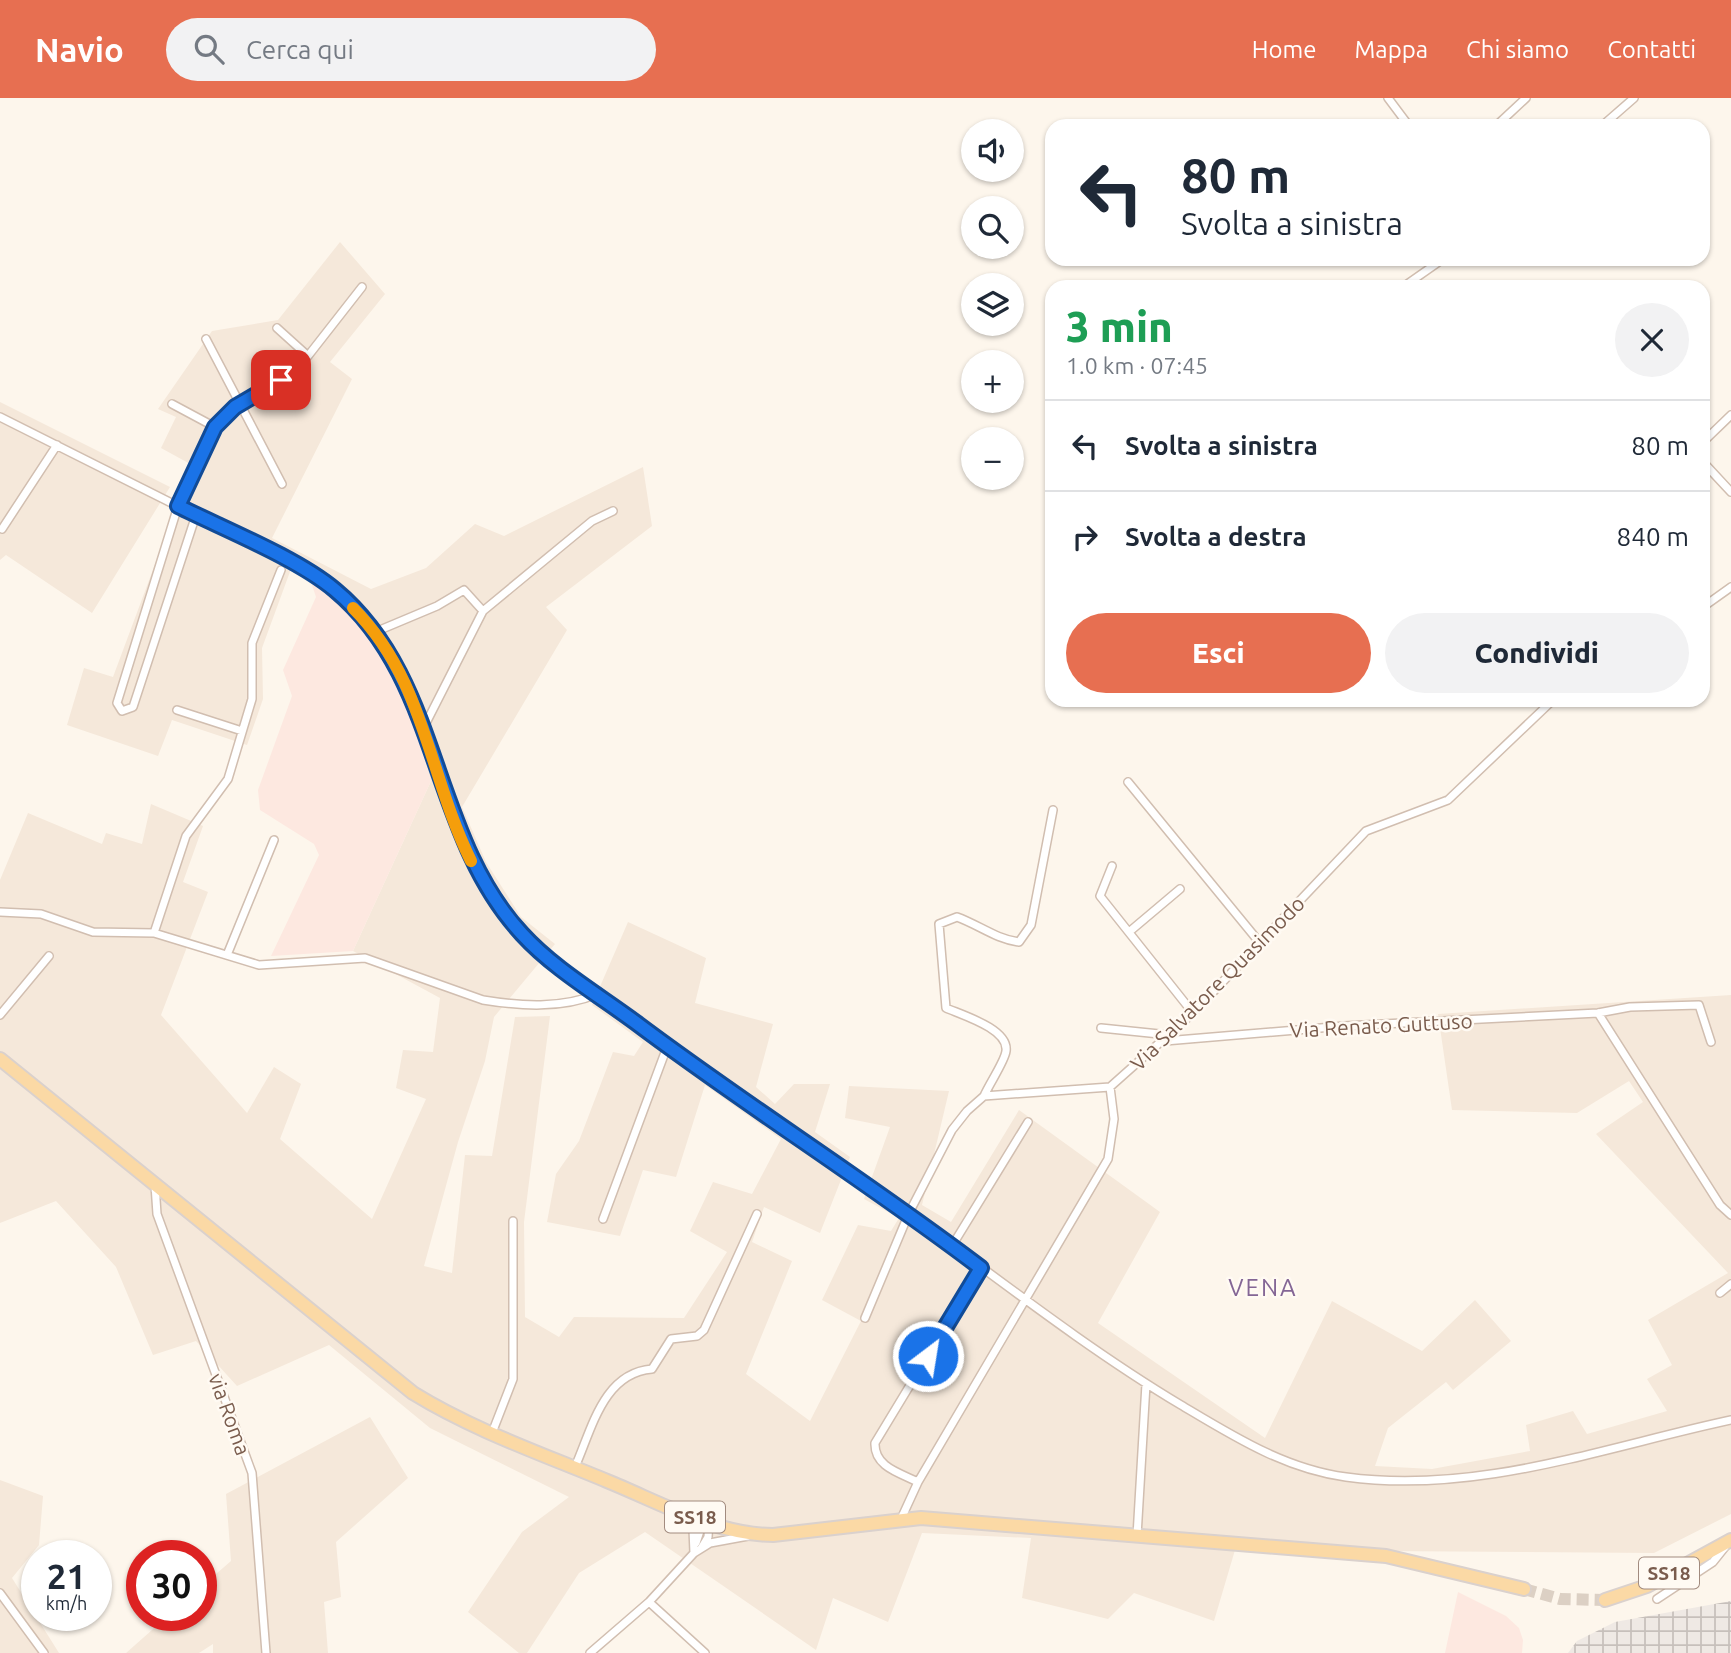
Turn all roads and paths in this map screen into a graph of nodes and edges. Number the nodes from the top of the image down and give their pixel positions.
1 (1388, 98) edge
2 (1526, 98) edge
3 (1634, 98) edge
4 (1404, 119) edge
5 (1504, 119) edge
6 (1610, 119) edge
7 (1433, 266) edge
8 (1413, 280) edge
9 (362, 287) dead end
10 (277, 328) dead end
11 (206, 339) dead end
12 (308, 356) junction
13 (242, 402) junction
14 (172, 404) dead end
15 (1731, 415) edge
16 (0, 417) edge
17 (215, 427) junction
18 (1710, 435) edge
19 (57, 445) junction
20 (1710, 470) edge
21 (282, 484) dead end
22 (1731, 492) edge
23 (178, 506) junction
24 (613, 511) dead end
25 (196, 515) junction
26 (2, 529) dead end
27 (281, 569) dead end
28 (1731, 587) edge
29 (1710, 602) edge
30 (483, 611) junction
31 (375, 632) junction
32 (1546, 707) edge
33 (177, 710) dead end
34 (424, 727) junction
35 (242, 731) junction
36 (1128, 782) dead end
37 (1053, 810) dead end
38 (274, 841) dead end
39 (1112, 866) dead end
40 (1180, 889) dead end
41 (0, 912) edge
42 (1129, 932) junction
43 (154, 933) junction
44 (1260, 943) junction
45 (227, 955) junction
46 (49, 956) dead end
47 (597, 994) junction
48 (1193, 1013) junction
49 (1598, 1013) junction
50 (0, 1015) edge
51 (1101, 1028) dead end
52 (1167, 1038) junction
53 (1712, 1042) dead end
54 (667, 1046) junction
55 (0, 1059) edge
56 (1110, 1087) junction
57 (984, 1096) junction
58 (1028, 1122) dead end
59 (155, 1184) junction
60 (909, 1213) junction
61 (757, 1214) dead end
62 (1731, 1215) edge
63 (603, 1219) dead end
64 (513, 1221) dead end
65 (953, 1246) junction
66 (981, 1268) junction
67 (1731, 1284) edge
68 (1720, 1293) dead end
69 (1023, 1299) junction
70 (865, 1318) dead end
71 (1146, 1384) junction
72 (1731, 1420) edge
73 (492, 1433) junction
74 (575, 1467) junction
75 (918, 1482) junction
76 (682, 1512) junction
77 (901, 1519) junction
78 (709, 1523) junction
79 (755, 1535) junction
80 (1137, 1536) junction
81 (1730, 1541) edge
82 (697, 1549) junction
83 (1524, 1590) tunnel mouth
84 (0, 1592) edge
85 (1605, 1600) tunnel mouth
86 (1657, 1600) dead end
87 (649, 1602) junction
88 (44, 1653) edge
89 (267, 1653) edge
90 (590, 1653) edge
91 (705, 1653) edge

1 - 4 street
2 - 5 street
3 - 6 street
7 - 8 street
9 - 12 street
10 - 12 street
11 - 13 street
12 - 13 street
13 - 17 street
13 - 21 street
14 - 17 street
15 - 18 street
16 - 19 street
17 - 23 street
19 - 23 street
19 - 26 street
20 - 22 street
23 - 25 street
23 - 25 street
24 - 30 street
25 - 31 street
27 - 35 street
28 - 29 street
30 - 31 street
30 - 34 street
31 - 34 street
32 - 44 street, Via Salvatore Quasimodo
33 - 35 street
34 - 47 street
35 - 43 street
36 - 44 street
37 - 57 street
38 - 45 street
39 - 42 street
40 - 42 street
41 - 43 street
42 - 48 street
43 - 45 street
44 - 48 street, Via Salvatore Quasimodo
45 - 47 street
46 - 50 street
47 - 54 street
48 - 52 street, Via Salvatore Quasimodo
49 - 52 street, Via Renato Guttuso
49 - 53 street, Via Renato Guttuso
49 - 62 street
51 - 52 street, Via Renato Guttuso
52 - 56 street, Via Salvatore Quasimodo
54 - 60 street
54 - 63 street
55 - 59 main road, SS18
56 - 57 street, Via Salvatore Quasimodo
56 - 69 street
57 - 60 street
58 - 65 street
59 - 73 main road, SS18
59 - 89 street, via Roma
60 - 65 street
60 - 70 street
61 - 74 street
64 - 73 street
65 - 66 street
66 - 69 street
66 - 75 street
67 - 68 street
69 - 71 street
69 - 75 street
71 - 72 street
71 - 80 street
73 - 74 main road, SS18
74 - 76 main road, SS18
75 - 77 street
76 - 78 main road, SS18
76 - 82 street
77 - 79 main road, SS18
77 - 80 main road, SS18
78 - 79 main road, SS18
78 - 82 street
79 - 82 street
80 - 83 main road, SS18
81 - 85 main road, SS18
81 - 86 street
82 - 87 street
84 - 88 street
87 - 90 street
87 - 91 street

